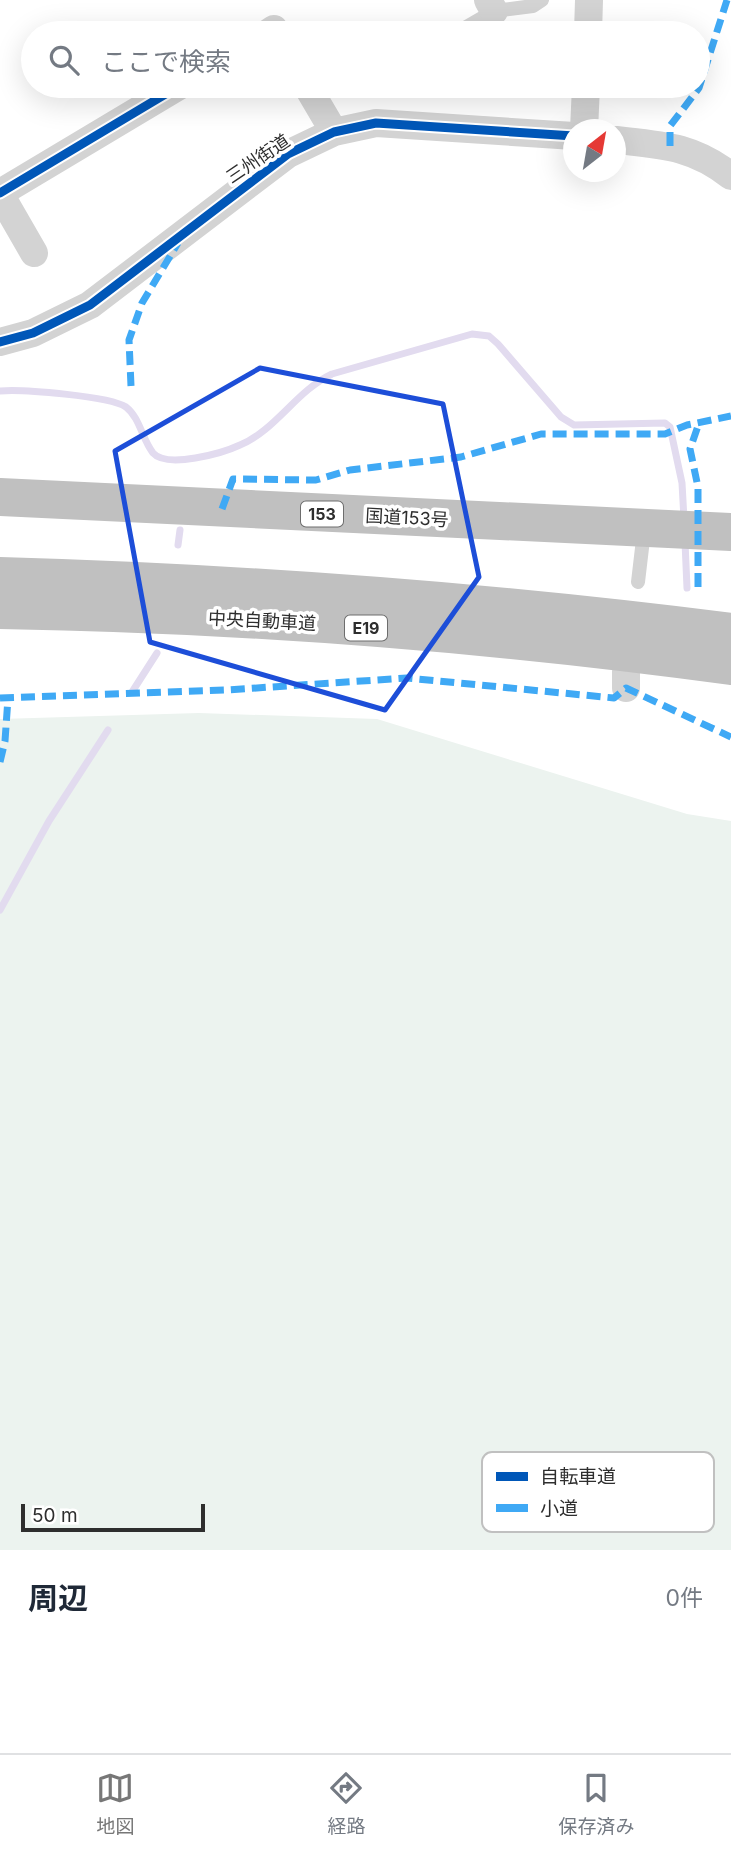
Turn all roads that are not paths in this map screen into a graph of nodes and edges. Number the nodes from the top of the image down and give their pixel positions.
1 (542, 0) edge
2 (589, 0) edge
3 (491, 6) edge
4 (472, 21) edge
5 (588, 21) edge
6 (159, 98) edge
7 (314, 98) edge
8 (585, 98) edge
9 (584, 119) edge
10 (334, 132) junction
11 (563, 135) edge
12 (626, 141) edge
13 (731, 176) edge
14 (0, 193) edge
15 (34, 253) dead end
16 (0, 342) edge
17 (0, 497) edge
18 (692, 530) edge
19 (0, 576) edge
20 (638, 582) dead end
21 (0, 610) edge
22 (731, 632) edge
23 (731, 666) edge

1 - 3 lane
2 - 5 street
3 - 4 lane
6 - 14 street
7 - 10 street
8 - 9 street
10 - 11 street, 三州街道
10 - 16 street, 三州街道
12 - 13 street
14 - 15 street
17 - 18 highway, 国道153号 / 153
18 - 20 lane
19 - 22 highway, 中央自動車道 / E19
21 - 23 highway, 中央自動車道 / E19

